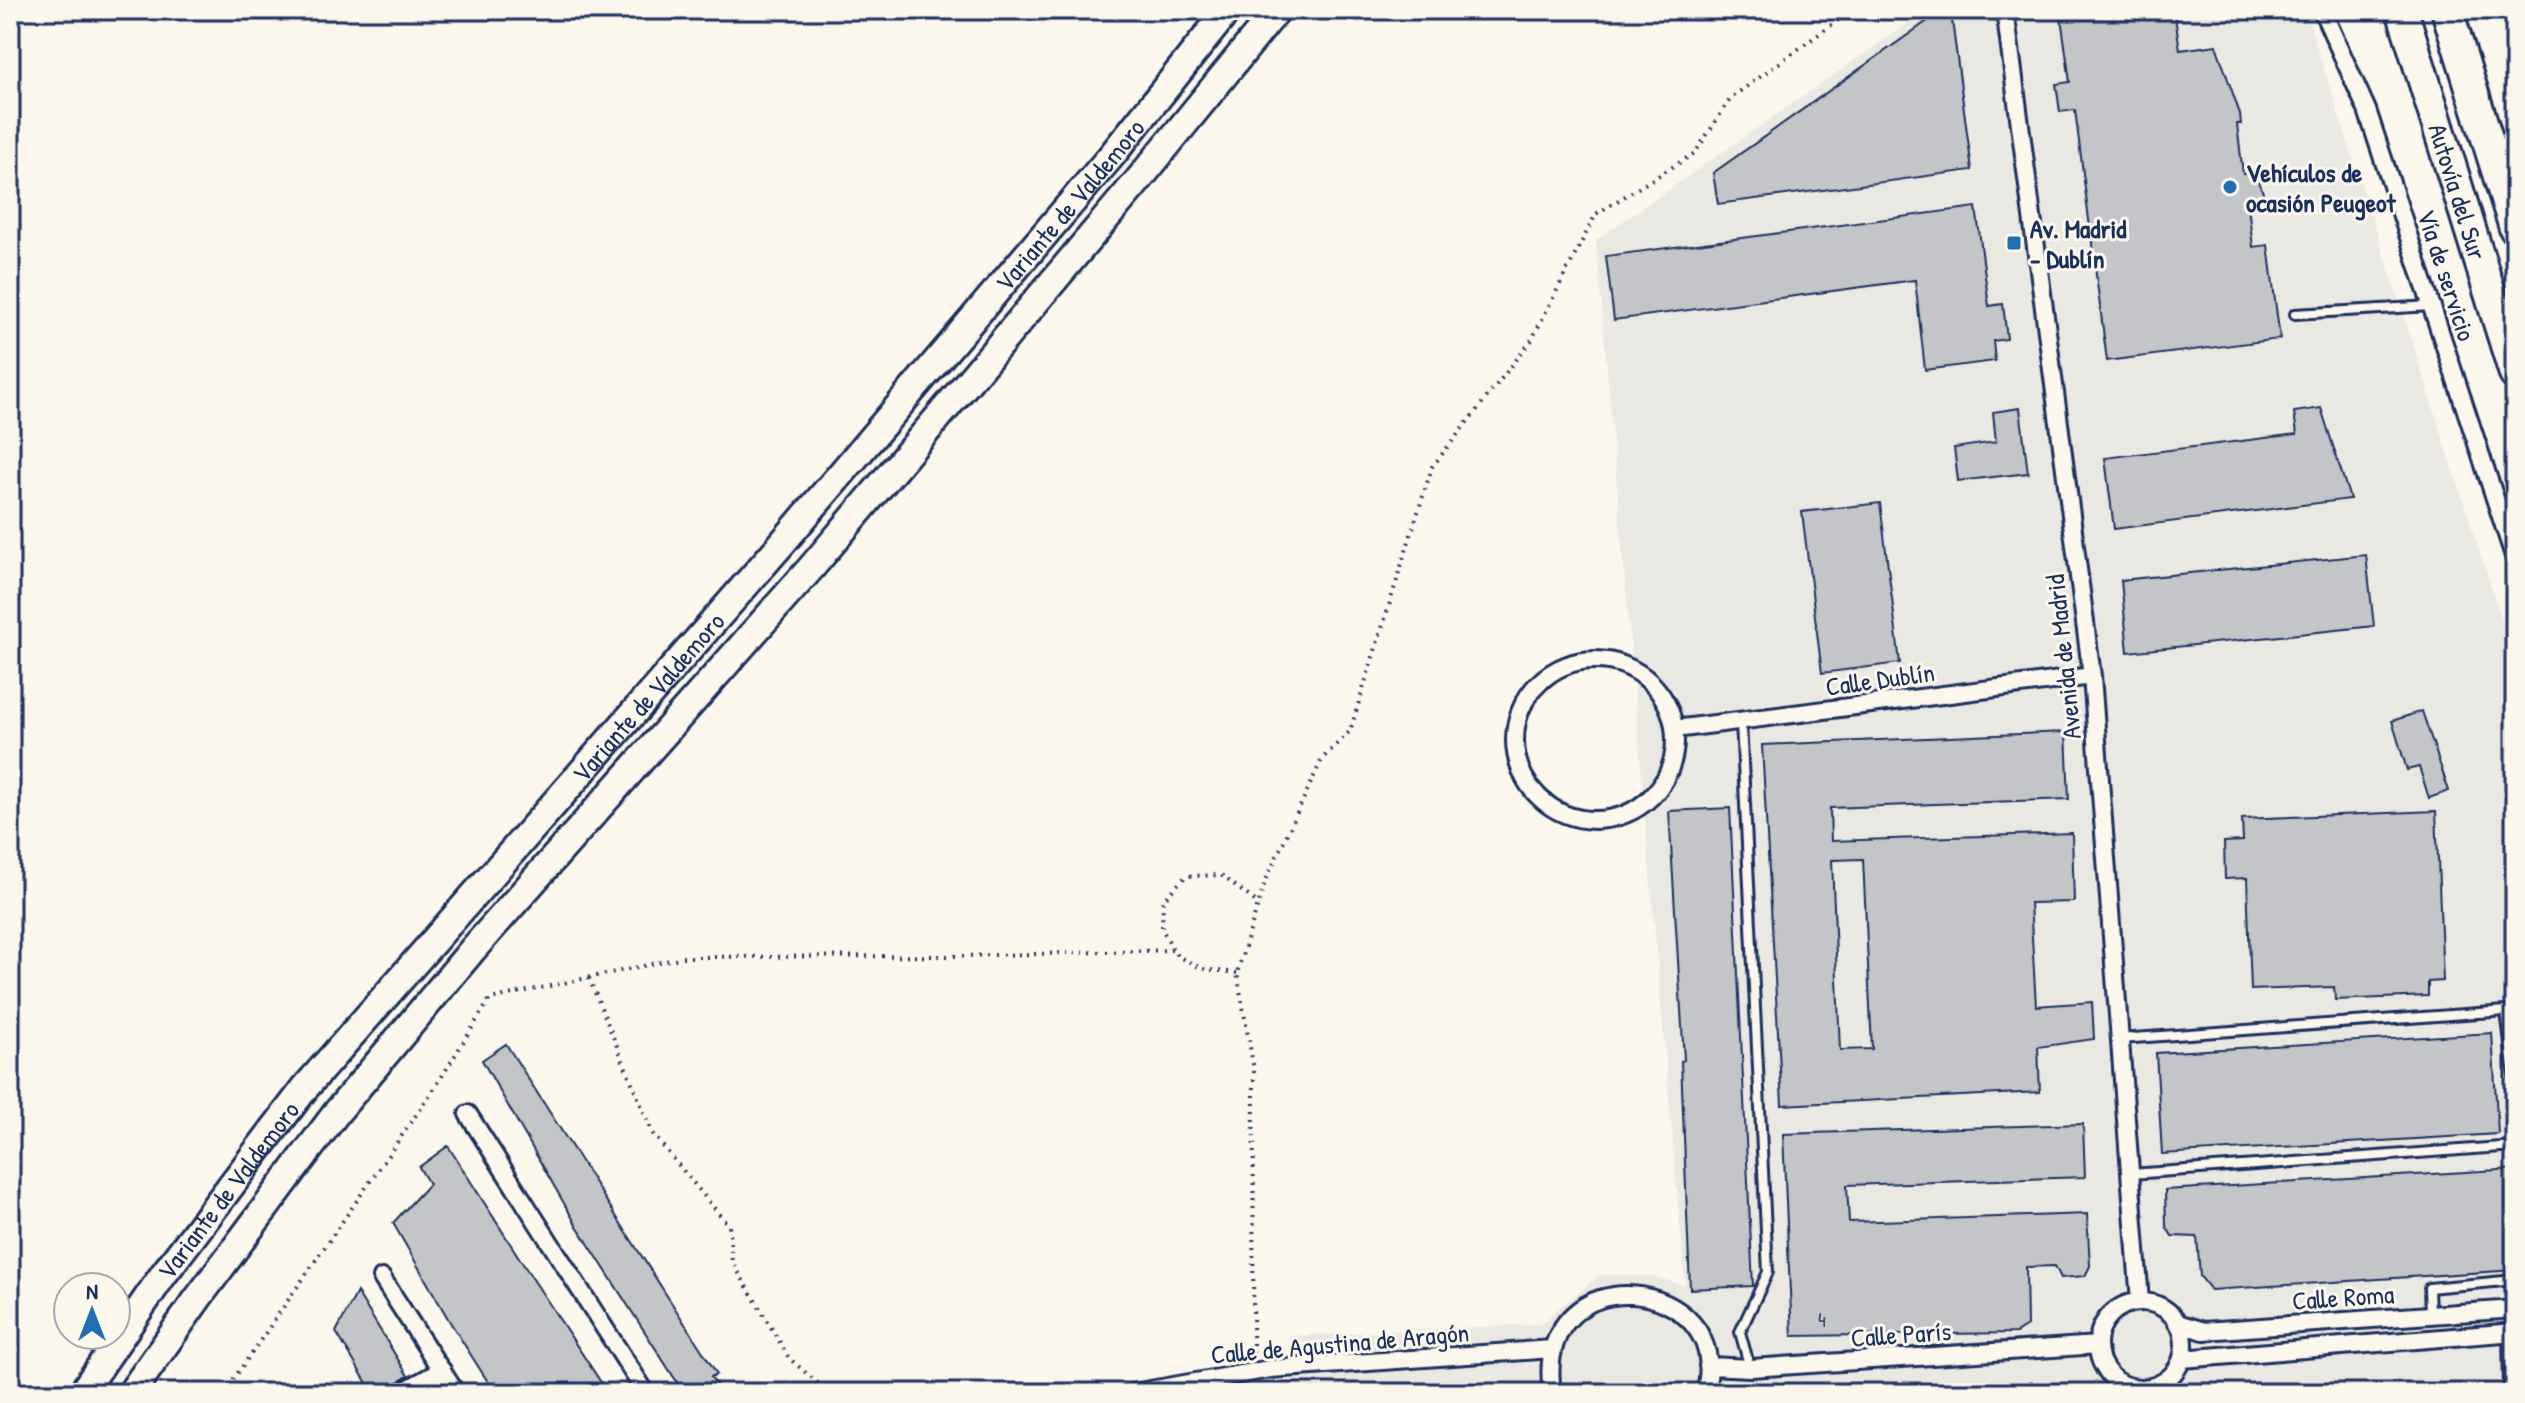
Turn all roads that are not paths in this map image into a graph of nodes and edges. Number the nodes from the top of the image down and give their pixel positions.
1 (1228, 10) edge
2 (1277, 10) edge
3 (2005, 10) edge
4 (2322, 10) edge
5 (2402, 10) edge
6 (2447, 10) edge
7 (2515, 228) edge
8 (2432, 306) junction
9 (2295, 314) dead end
10 (2515, 374) edge
11 (2515, 559) edge
12 (2092, 676) junction
13 (1741, 722) junction
14 (1675, 729) junction
15 (2120, 1039) junction
16 (2515, 1083) edge
17 (468, 1114) dead end
18 (2515, 1146) edge
19 (2130, 1174) junction
20 (382, 1278) dead end
21 (2515, 1280) edge
22 (2140, 1302) junction
23 (2515, 1309) edge
24 (2430, 1314) junction
25 (2177, 1323) junction
26 (2511, 1332) edge
27 (2098, 1345) junction
28 (1552, 1349) junction
29 (2182, 1359) junction
30 (1708, 1366) junction
31 (1751, 1368) junction
32 (442, 1370) junction
33 (2140, 1391) edge
34 (82, 1393) edge
35 (131, 1393) edge
36 (400, 1393) edge
37 (456, 1393) edge
38 (646, 1393) edge
39 (1133, 1393) edge
40 (1552, 1393) edge
41 (1705, 1393) edge
42 (2509, 1393) edge

1 - 34 main road, Variante de Valdemoro
2 - 35 main road, Variante de Valdemoro
3 - 12 street, Avenida de Madrid
4 - 8 street, Vía de servicio
5 - 10 highway, Autovía del Sur
6 - 7 highway, Autovía del Sur
8 - 9 lane
8 - 11 street, Vía de servicio
12 - 13 street, Calle Dublín
12 - 15 street, Avenida de Madrid
13 - 14 street, Calle Dublín
13 - 31 lane
14 - 14 street
15 - 16 lane
15 - 19 street, Avenida de Madrid
17 - 38 street
18 - 19 lane
19 - 22 street, Avenida de Madrid
20 - 32 street
21 - 24 lane
22 - 25 street
22 - 27 street
23 - 24 street, Calle Roma
24 - 25 street, Calle Roma
25 - 29 street
26 - 29 street, Calle Roma
26 - 42 lane
27 - 31 street, Calle París
27 - 33 street
28 - 30 street
28 - 39 street, Calle de Agustina de Aragón
28 - 40 street
29 - 33 street
30 - 31 street, Calle París
30 - 41 street
32 - 36 street
32 - 37 street

